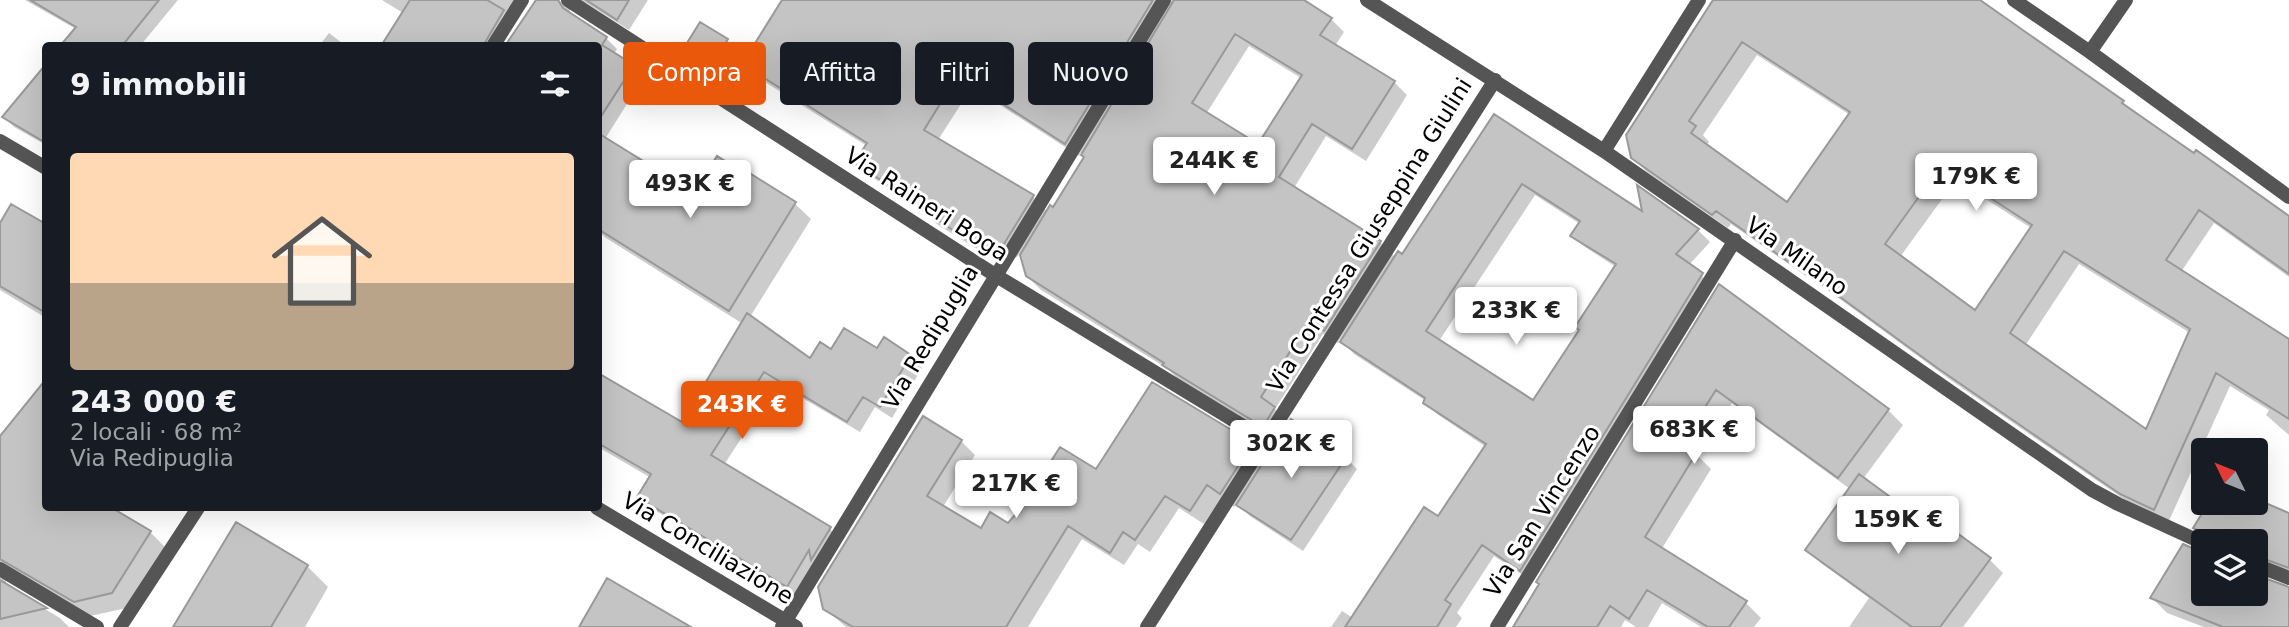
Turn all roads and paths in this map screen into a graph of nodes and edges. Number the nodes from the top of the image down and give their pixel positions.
1 (522, 0) edge
2 (568, 0) edge
3 (1164, 0) edge
4 (1367, 0) edge
5 (1699, 0) edge
6 (2014, 0) edge
7 (2126, 0) edge
8 (496, 42) edge
9 (2090, 52) junction
10 (1495, 80) junction
11 (0, 141) edge
12 (1604, 151) junction
13 (42, 166) edge
14 (2289, 197) edge
15 (1735, 240) junction
16 (995, 275) junction
17 (1266, 440) junction
18 (196, 511) edge
19 (602, 511) edge
20 (2191, 538) edge
21 (0, 569) edge
22 (2268, 570) edge
23 (2289, 579) edge
24 (788, 625) edge
25 (97, 627) edge
26 (120, 627) edge
27 (1147, 627) edge
28 (1497, 627) edge

1 - 8 street
2 - 16 street, Via Raineri Boga
3 - 16 street, Via Redipuglia
4 - 10 street, Via Milano
5 - 12 street
6 - 9 street
7 - 9 street
9 - 14 street
10 - 12 street, Via Milano
10 - 17 street, Via Contessa Giuseppina Giulini
11 - 13 street
12 - 15 street, Via Milano
15 - 20 street, Via Milano
15 - 28 street, Via San Vincenzo
16 - 17 street, Via Raineri Boga
16 - 24 street, Via Redipuglia
17 - 27 street, Via Contessa Giuseppina Giulini
18 - 26 street
19 - 24 street, Via Conciliazione
21 - 25 street
22 - 23 street

